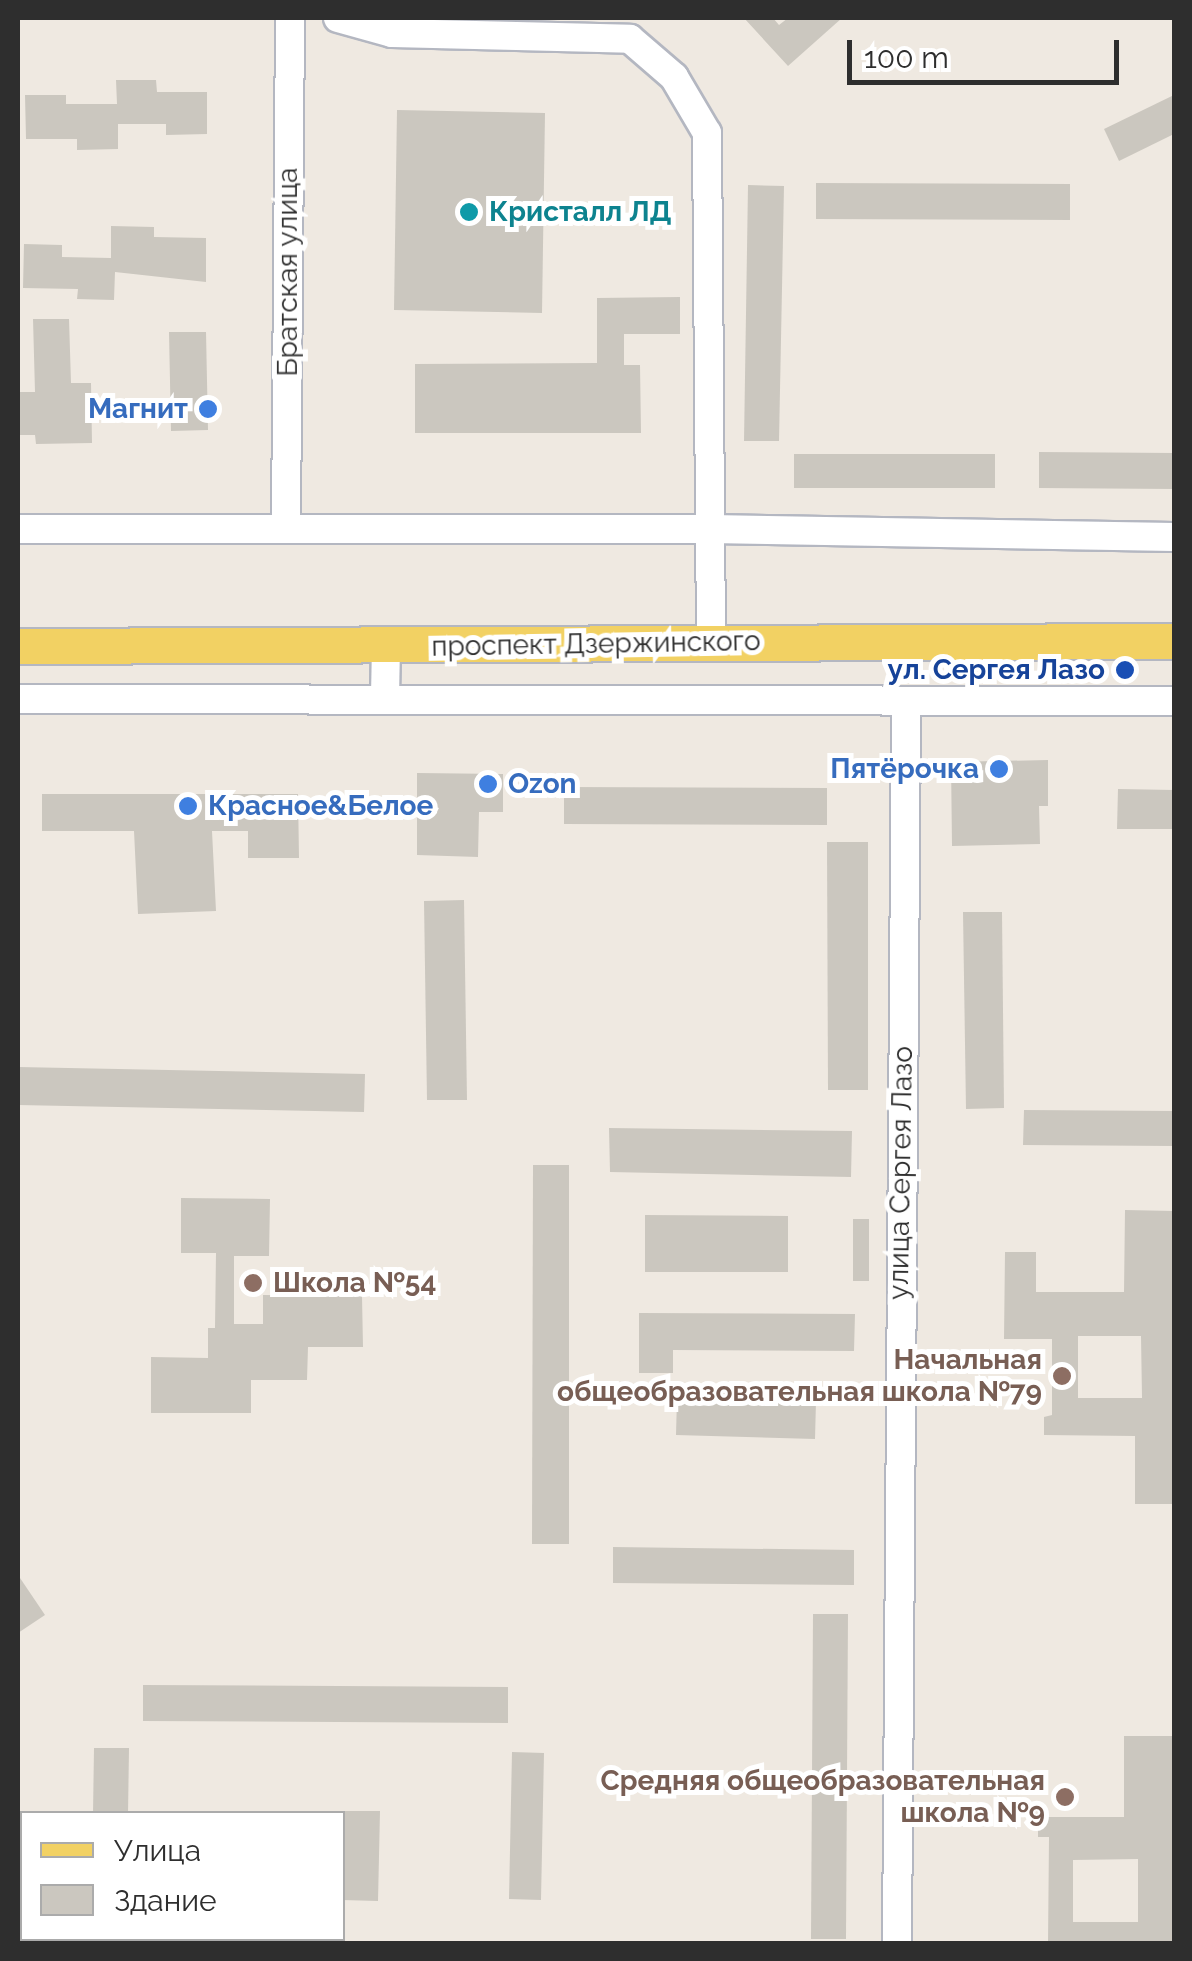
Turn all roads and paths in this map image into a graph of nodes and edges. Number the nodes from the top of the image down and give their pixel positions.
1 (290, 18) edge
2 (338, 18) edge
3 (286, 528) junction
4 (710, 528) junction
5 (18, 530) edge
6 (1174, 536) edge
7 (1174, 641) edge
8 (712, 643) junction
9 (18, 646) edge
10 (386, 646) junction
11 (386, 697) junction
12 (18, 699) edge
13 (1174, 701) edge
14 (906, 702) junction
15 (897, 1944) edge

1 - 3 street, Братская улица
2 - 4 street
3 - 4 street
3 - 5 street
4 - 6 street
4 - 8 street
7 - 8 main road, проспект Дзержинского
8 - 10 main road, проспект Дзержинского
9 - 10 main road, проспект Дзержинского
10 - 11 street
11 - 12 street
11 - 14 street
13 - 14 street
14 - 15 street, улица Сергея Лазо

